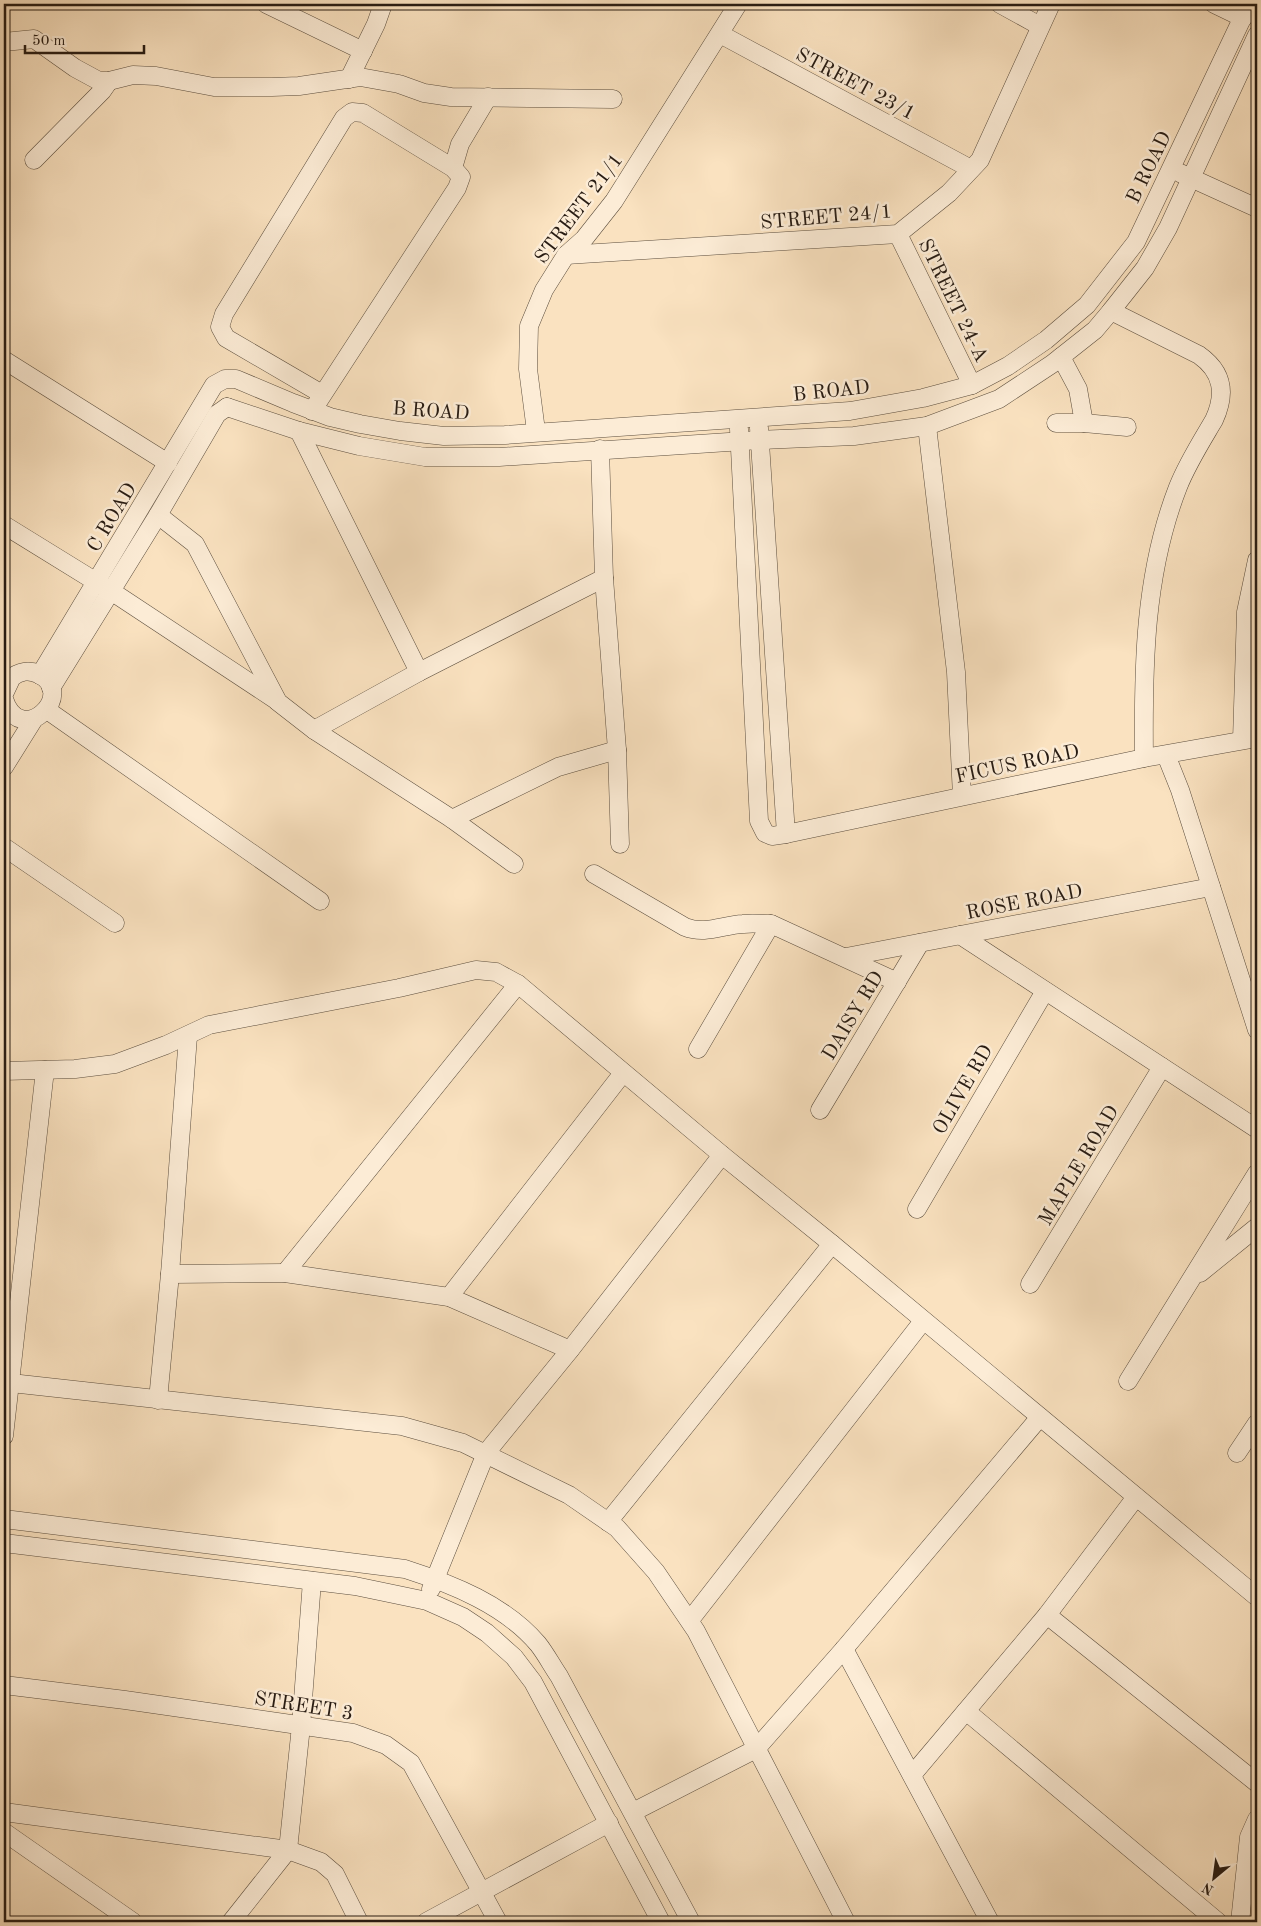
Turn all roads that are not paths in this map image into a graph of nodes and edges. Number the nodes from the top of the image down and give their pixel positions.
1 (266, 4) edge
2 (383, 4) edge
3 (738, 4) edge
4 (1000, 4) edge
5 (1051, 4) edge
6 (1214, 4) edge
7 (1246, 11) edge
8 (1040, 26) junction
9 (720, 34) junction
10 (1257, 35) edge
11 (4, 42) edge
12 (363, 51) junction
13 (349, 79) junction
14 (109, 81) junction
15 (488, 97) junction
16 (613, 99) dead end
17 (34, 160) dead end
18 (453, 168) junction
19 (971, 169) junction
20 (1171, 169) junction
21 (1191, 178) junction
22 (1257, 208) edge
23 (898, 234) junction
24 (566, 255) junction
25 (1112, 311) junction
26 (1061, 357) junction
27 (4, 360) edge
28 (218, 382) junction
29 (972, 385) junction
30 (322, 394) junction
31 (227, 407) junction
32 (312, 411) junction
33 (758, 418) junction
34 (738, 419) junction
35 (1056, 423) dead end
36 (1084, 423) junction
37 (927, 426) junction
38 (1127, 427) dead end
39 (299, 431) junction
40 (536, 432) junction
41 (759, 440) junction
42 (740, 441) junction
43 (600, 449) junction
44 (168, 463) junction
45 (158, 514) junction
46 (4, 525) edge
47 (1257, 561) edge
48 (604, 578) junction
49 (104, 586) junction
50 (419, 672) junction
51 (45, 681) junction
52 (6, 700) edge
53 (278, 702) junction
54 (40, 714) junction
55 (314, 730) junction
56 (1250, 739) edge
57 (617, 750) junction
58 (1166, 755) junction
59 (1144, 758) junction
60 (4, 767) edge
61 (962, 796) junction
62 (452, 818) junction
63 (786, 834) junction
64 (620, 844) dead end
65 (4, 847) edge
66 (514, 864) dead end
67 (594, 874) dead end
68 (1211, 887) junction
69 (320, 901) dead end
70 (115, 923) dead end
71 (771, 924) junction
72 (960, 935) junction
73 (920, 943) junction
74 (846, 957) junction
75 (897, 982) junction
76 (518, 984) junction
77 (1045, 991) junction
78 (1257, 1030) edge
79 (188, 1036) junction
80 (698, 1049) dead end
81 (1162, 1068) junction
82 (45, 1070) junction
83 (4, 1071) edge
84 (623, 1073) junction
85 (820, 1110) dead end
86 (1257, 1129) edge
87 (722, 1155) junction
88 (1257, 1173) edge
89 (917, 1209) dead end
90 (1257, 1227) edge
91 (832, 1244) junction
92 (284, 1273) junction
93 (170, 1274) junction
94 (1190, 1281) junction
95 (1030, 1284) dead end
96 (449, 1297) junction
97 (923, 1321) junction
98 (570, 1350) junction
99 (1128, 1381) dead end
100 (10, 1384) junction
101 (158, 1400) junction
102 (1040, 1417) junction
103 (1257, 1423) edge
104 (4, 1436) edge
105 (486, 1453) junction
106 (1237, 1453) dead end
107 (1136, 1497) junction
108 (4, 1519) edge
109 (608, 1522) junction
110 (4, 1543) edge
111 (435, 1578) junction
112 (312, 1581) junction
113 (1257, 1597) edge
114 (427, 1601) junction
115 (1047, 1614) junction
116 (690, 1620) junction
117 (844, 1648) junction
118 (4, 1685) edge
119 (966, 1711) junction
120 (300, 1726) junction
121 (756, 1749) junction
122 (912, 1775) junction
123 (1257, 1784) edge
124 (4, 1812) edge
125 (633, 1812) junction
126 (1257, 1819) edge
127 (610, 1824) junction
128 (4, 1832) edge
129 (288, 1850) junction
130 (481, 1892) junction
131 (133, 1922) edge
132 (230, 1922) edge
133 (359, 1922) edge
134 (426, 1922) edge
135 (498, 1922) edge
136 (662, 1922) edge
137 (691, 1922) edge
138 (846, 1922) edge
139 (990, 1922) edge
140 (1218, 1922) edge
141 (1240, 1922) edge

1 - 12 street
2 - 12 street
3 - 9 street, STREET 21/1
4 - 8 street
5 - 8 street, STREET 24/1
6 - 7 street
7 - 20 street, B ROAD
8 - 19 street, STREET 24/1
9 - 19 street, STREET 23/1
9 - 24 street, STREET 21/1
10 - 21 street
11 - 14 street
12 - 13 street
13 - 14 street
13 - 15 street
14 - 17 street
15 - 16 street
15 - 18 street
18 - 30 street
18 - 30 street
19 - 23 street, STREET 24/1
20 - 21 street
20 - 29 street, B ROAD
21 - 22 street
21 - 25 street
23 - 24 street, STREET 24/1
23 - 29 street, STREET 24-A
24 - 40 street, STREET 21/1
25 - 26 street
25 - 59 street
26 - 36 street
26 - 37 street
27 - 44 street
28 - 31 street
28 - 32 street, B ROAD
28 - 44 street, C ROAD
29 - 33 street, B ROAD
30 - 32 street
31 - 39 street
31 - 45 street, C ROAD
32 - 40 street, B ROAD
33 - 34 street, B ROAD
33 - 41 street
34 - 40 street, B ROAD
34 - 42 street
35 - 36 street
36 - 38 street
37 - 41 street
37 - 61 street
39 - 43 street
39 - 50 street
41 - 42 street
41 - 63 street
42 - 43 street
42 - 63 street
43 - 48 street
44 - 49 street, C ROAD
45 - 49 street, C ROAD
45 - 53 street
46 - 49 street
47 - 56 street
48 - 50 street
48 - 57 street
49 - 51 street, C ROAD
49 - 53 street
50 - 55 street
51 - 52 street
51 - 54 street
52 - 54 street
53 - 55 street
54 - 60 street
54 - 69 street
55 - 62 street
56 - 58 street, FICUS ROAD
57 - 62 street
57 - 64 street
58 - 59 street, FICUS ROAD
58 - 68 street
59 - 61 street, FICUS ROAD
61 - 63 street, FICUS ROAD
62 - 66 street
65 - 70 street
67 - 71 street
68 - 72 street, ROSE ROAD
68 - 78 street
71 - 74 street
71 - 80 street
72 - 73 street, ROSE ROAD
72 - 77 street
73 - 74 street, ROSE ROAD
73 - 75 street, DAISY RD
74 - 75 street
75 - 85 street, DAISY RD
76 - 79 street
76 - 84 street
76 - 92 street
77 - 81 street
77 - 89 street, OLIVE RD
79 - 82 street
79 - 93 street
81 - 86 street
81 - 95 street, MAPLE ROAD
82 - 83 street
82 - 100 street
84 - 87 street
84 - 96 street
87 - 91 street
87 - 98 street
88 - 94 street
90 - 94 street
91 - 97 street
91 - 109 street
92 - 93 street
92 - 96 street
93 - 101 street
94 - 99 street
96 - 98 street
97 - 102 street
97 - 116 street
98 - 105 street
100 - 101 street
100 - 104 street
101 - 105 street
102 - 107 street
102 - 117 street
103 - 106 street
105 - 109 street
105 - 111 street
107 - 113 street
107 - 115 street
108 - 111 street
109 - 116 street
110 - 112 street
111 - 114 street
111 - 125 street
112 - 114 street
112 - 120 street
114 - 127 street
115 - 119 street
115 - 123 street
116 - 121 street
117 - 121 street
117 - 122 street
118 - 120 street, STREET 3
119 - 122 street
119 - 140 street
120 - 129 street
120 - 130 street, STREET 3
121 - 125 street
121 - 138 street
122 - 139 street
124 - 129 street
125 - 137 street
126 - 141 street
127 - 130 street
127 - 136 street
128 - 131 street
129 - 132 street
129 - 133 street
130 - 134 street
130 - 135 street, STREET 3

